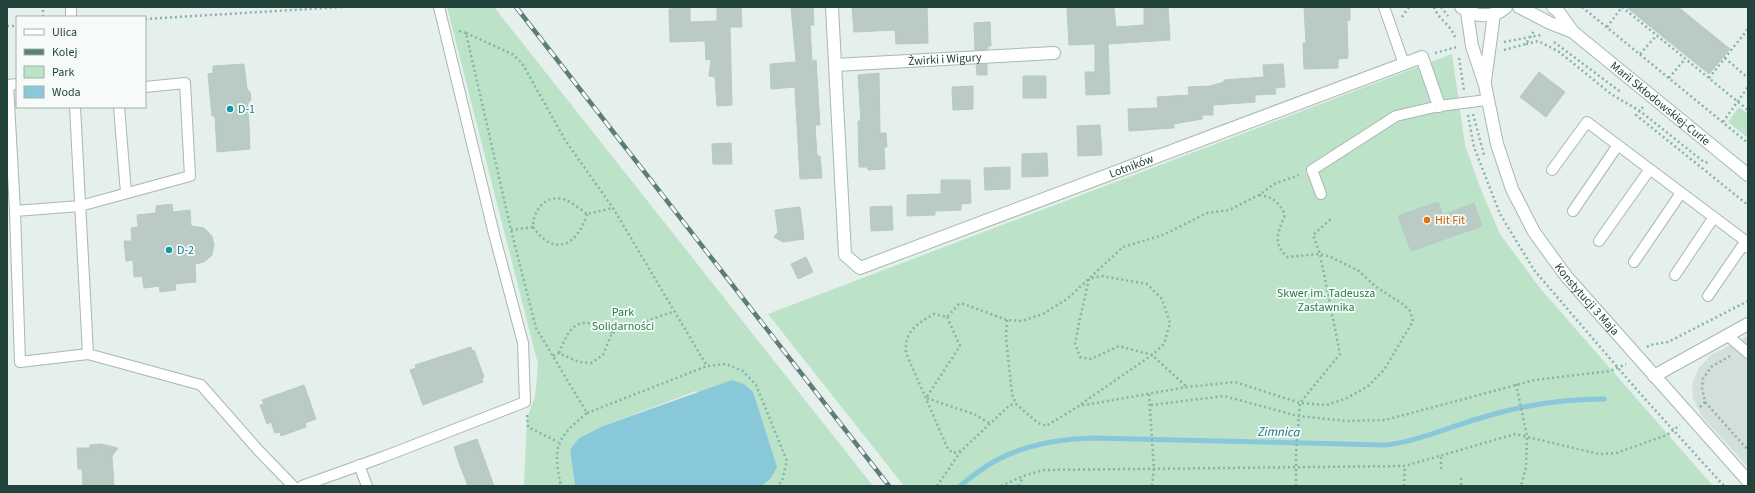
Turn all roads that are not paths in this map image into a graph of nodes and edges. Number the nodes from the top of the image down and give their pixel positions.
1 (439, 7) edge
2 (832, 7) edge
3 (1384, 7) edge
4 (1506, 7) edge
5 (1519, 7) edge
6 (1553, 7) edge
7 (1464, 10) edge
8 (1494, 14) junction
9 (1573, 32) junction
10 (1054, 53) dead end
11 (835, 64) junction
12 (1404, 64) junction
13 (16, 84) edge
14 (1485, 84) junction
15 (146, 87) edge
16 (1487, 100) junction
17 (1439, 106) junction
18 (74, 108) edge
19 (119, 108) edge
20 (1618, 145) junction
21 (1650, 169) junction
22 (1552, 170) dead end
23 (1748, 175) edge
24 (126, 193) junction
25 (1681, 193) junction
26 (1321, 194) dead end
27 (80, 206) junction
28 (15, 211) junction
29 (1573, 211) dead end
30 (1714, 217) junction
31 (1599, 241) dead end
32 (1746, 245) edge
33 (1634, 262) dead end
34 (1675, 275) dead end
35 (1708, 296) dead end
36 (1748, 324) edge
37 (1727, 335) junction
38 (1745, 350) edge
39 (88, 354) junction
40 (1654, 376) junction
41 (359, 465) junction
42 (1748, 481) edge
43 (306, 485) edge
44 (293, 486) edge
45 (367, 486) edge

1 - 41 lane
2 - 11 street
3 - 12 lane
4 - 8 street
5 - 9 street, Marii Skłodowskiej-Curie
6 - 9 street, Marii Skłodowskiej-Curie
7 - 8 street
7 - 14 street, Konstytucji 3 Maja
8 - 14 street, Konstytucji 3 Maja
9 - 23 street, Marii Skłodowskiej-Curie
10 - 11 street, Żwirki i Wigury
11 - 12 street, Lotników
12 - 17 street, Lotników
13 - 28 lane
14 - 16 street, Konstytucji 3 Maja
15 - 24 lane
16 - 17 lane
16 - 40 street, Konstytucji 3 Maja
17 - 26 lane
18 - 27 lane
19 - 24 lane
20 - 21 lane
20 - 22 lane
20 - 29 lane
21 - 25 lane
21 - 31 lane
24 - 27 lane
25 - 30 lane
25 - 33 lane
27 - 28 lane
27 - 39 lane
28 - 39 lane
30 - 32 lane
30 - 34 lane
32 - 35 lane
36 - 37 street
37 - 38 lane
37 - 40 street
39 - 44 lane
40 - 42 street, Konstytucji 3 Maja
41 - 43 lane
41 - 45 lane

